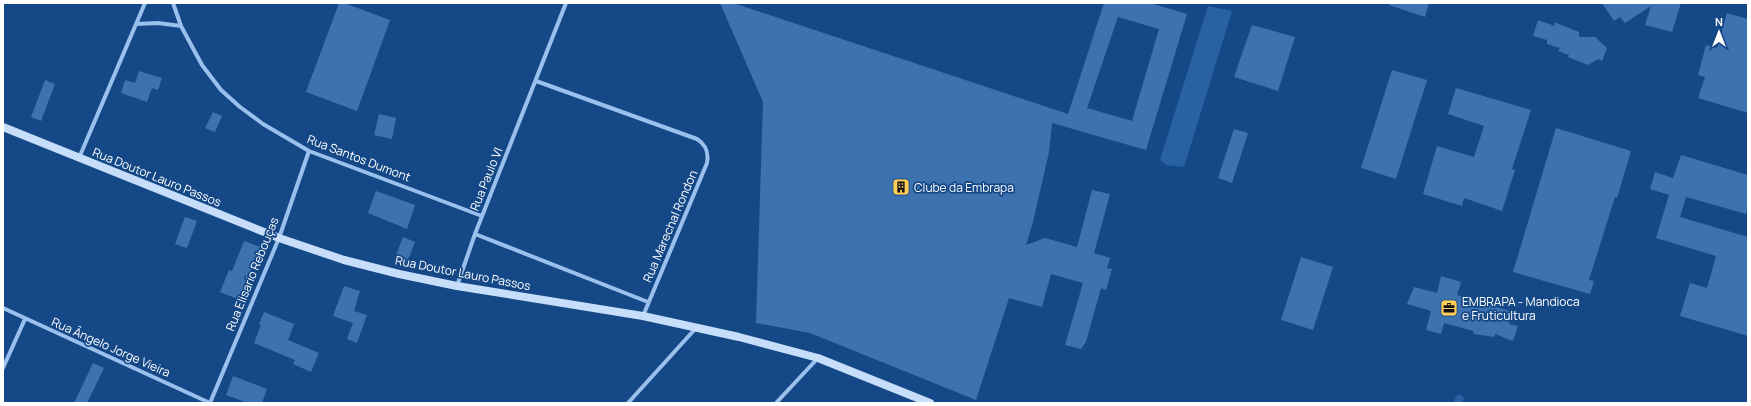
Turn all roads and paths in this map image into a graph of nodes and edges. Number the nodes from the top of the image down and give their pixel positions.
1 (145, 3) edge
2 (173, 3) edge
3 (566, 3) edge
4 (136, 24) junction
5 (181, 26) junction
6 (536, 81) junction
7 (3, 127) edge
8 (309, 151) junction
9 (79, 158) junction
10 (482, 216) junction
11 (475, 234) junction
12 (278, 238) junction
13 (457, 286) junction
14 (648, 302) junction
15 (3, 308) edge
16 (643, 316) junction
17 (25, 319) junction
18 (696, 328) junction
19 (818, 358) junction
20 (3, 368) edge
21 (210, 403) edge
22 (628, 403) edge
23 (776, 403) edge
24 (930, 403) edge

1 - 4 street
2 - 5 street, Rua Santos Dumont
3 - 6 street, Rua Paulo VI
4 - 5 street
4 - 9 street
5 - 8 street, Rua Santos Dumont
6 - 10 street, Rua Paulo VI
6 - 14 street, Rua Marechal Rondon
7 - 9 main road, Rua Doutor Lauro Passos
8 - 10 street, Rua Santos Dumont
8 - 12 street, Rua Elisario Rebouças
9 - 12 main road, Rua Doutor Lauro Passos
10 - 11 street, Rua Paulo VI
11 - 13 street, Rua Paulo VI
11 - 14 street
12 - 13 main road, Rua Doutor Lauro Passos
12 - 21 street, Rua Elisario Rebouças
13 - 16 main road, Rua Doutor Lauro Passos
14 - 16 street, Rua Marechal Rondon
15 - 17 street, Rua Ângelo Jorge Vieira
16 - 18 main road, Rua Doutor Lauro Passos
17 - 20 street
17 - 21 street, Rua Ângelo Jorge Vieira
18 - 19 main road, Rua Doutor Lauro Passos
18 - 22 street
19 - 23 street
19 - 24 main road, Rua Doutor Lauro Passos

